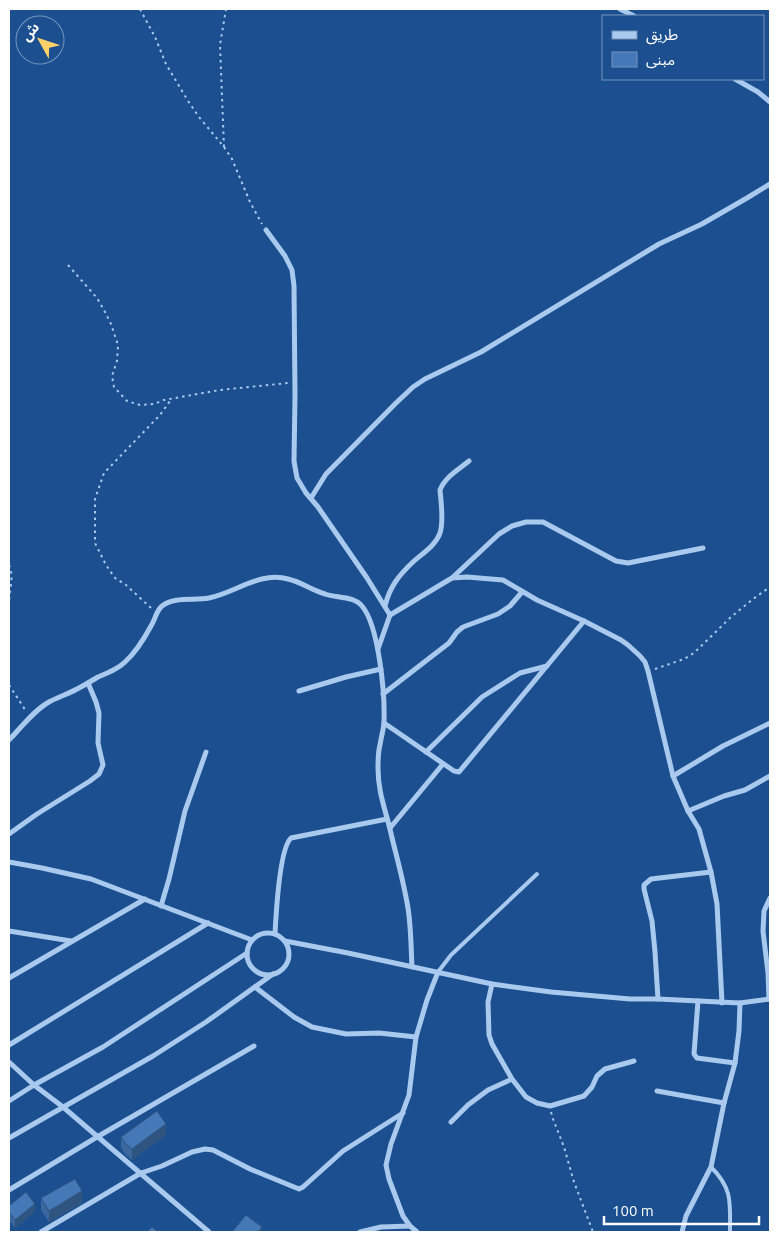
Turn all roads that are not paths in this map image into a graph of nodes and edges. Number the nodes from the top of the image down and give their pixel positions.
1 (620, 9) edge
2 (632, 15) edge
3 (737, 80) edge
4 (770, 102) edge
5 (770, 184) edge
6 (266, 230) road end
7 (469, 461) dead end
8 (311, 498) junction
9 (703, 548) dead end
10 (452, 578) junction
11 (522, 592) junction
12 (385, 606) junction
13 (390, 615) junction
14 (584, 621) junction
15 (378, 650) junction
16 (548, 666) junction
17 (381, 669) junction
18 (88, 683) junction
19 (299, 691) dead end
20 (383, 694) junction
21 (384, 723) junction
22 (770, 723) edge
23 (9, 740) edge
24 (206, 752) dead end
25 (426, 752) junction
26 (443, 764) junction
27 (673, 776) junction
28 (770, 776) edge
29 (688, 811) junction
30 (387, 819) junction
31 (390, 828) junction
32 (9, 834) edge
33 (9, 862) edge
34 (711, 872) junction
35 (537, 874) dead end
36 (770, 898) edge
37 (144, 899) junction
38 (161, 906) junction
39 (208, 923) junction
40 (9, 932) edge
41 (275, 934) junction
42 (252, 940) junction
43 (71, 941) junction
44 (285, 941) junction
45 (246, 953) junction
46 (412, 967) junction
47 (438, 972) junction
48 (273, 974) junction
49 (9, 978) edge
50 (492, 984) junction
51 (255, 986) junction
52 (658, 999) junction
53 (770, 999) edge
54 (698, 1002) junction
55 (722, 1003) junction
56 (740, 1004) junction
57 (416, 1037) junction
58 (9, 1045) edge
59 (254, 1046) dead end
60 (634, 1061) dead end
61 (9, 1062) edge
62 (735, 1064) junction
63 (512, 1079) junction
64 (34, 1085) junction
65 (657, 1091) dead end
66 (9, 1101) edge
67 (724, 1103) junction
68 (63, 1107) junction
69 (403, 1113) junction
70 (451, 1122) dead end
71 (96, 1137) junction
72 (9, 1138) edge
73 (711, 1167) junction
74 (141, 1173) junction
75 (9, 1190) edge
76 (410, 1226) junction
77 (41, 1232) edge
78 (209, 1232) edge
79 (360, 1232) edge
80 (417, 1232) edge
81 (682, 1232) edge
82 (730, 1232) edge

1 - 2 street
3 - 4 street
5 - 8 street
6 - 8 street
7 - 12 street
8 - 12 street
9 - 10 street
10 - 11 street
10 - 13 street
11 - 14 street
11 - 20 street
12 - 13 street
13 - 15 street
14 - 16 street
14 - 27 street
15 - 17 street
15 - 18 street
16 - 25 street
16 - 26 street
17 - 19 street
17 - 20 street
18 - 23 street
18 - 32 street
20 - 21 street
21 - 25 street
21 - 30 street
22 - 27 street
24 - 38 street
25 - 26 street
26 - 31 street
27 - 29 street
28 - 29 street
29 - 34 street
30 - 31 street
30 - 41 street
31 - 46 street
33 - 37 street
34 - 52 street
34 - 55 street
35 - 47 lane
36 - 53 street
37 - 38 street
37 - 43 street
38 - 39 street
39 - 42 street
39 - 58 street
40 - 43 street
41 - 42 street
41 - 44 street
42 - 45 street
43 - 49 street
44 - 46 street
44 - 48 street
45 - 48 street
45 - 64 street
46 - 47 street
47 - 50 street
47 - 57 street
48 - 51 street
50 - 52 street
50 - 63 street
51 - 57 street
51 - 68 street
52 - 54 street
53 - 56 street
54 - 55 street
54 - 62 street
55 - 56 street
56 - 62 street
57 - 69 street
59 - 71 street
60 - 63 street
61 - 64 street
62 - 67 street
63 - 70 street
64 - 66 street
64 - 68 street
65 - 67 street
67 - 73 street
68 - 71 street
68 - 72 street
69 - 74 street
69 - 76 street
71 - 74 street
71 - 75 street
73 - 81 street
73 - 82 lane
74 - 77 street
74 - 78 street
76 - 79 street
76 - 80 street

